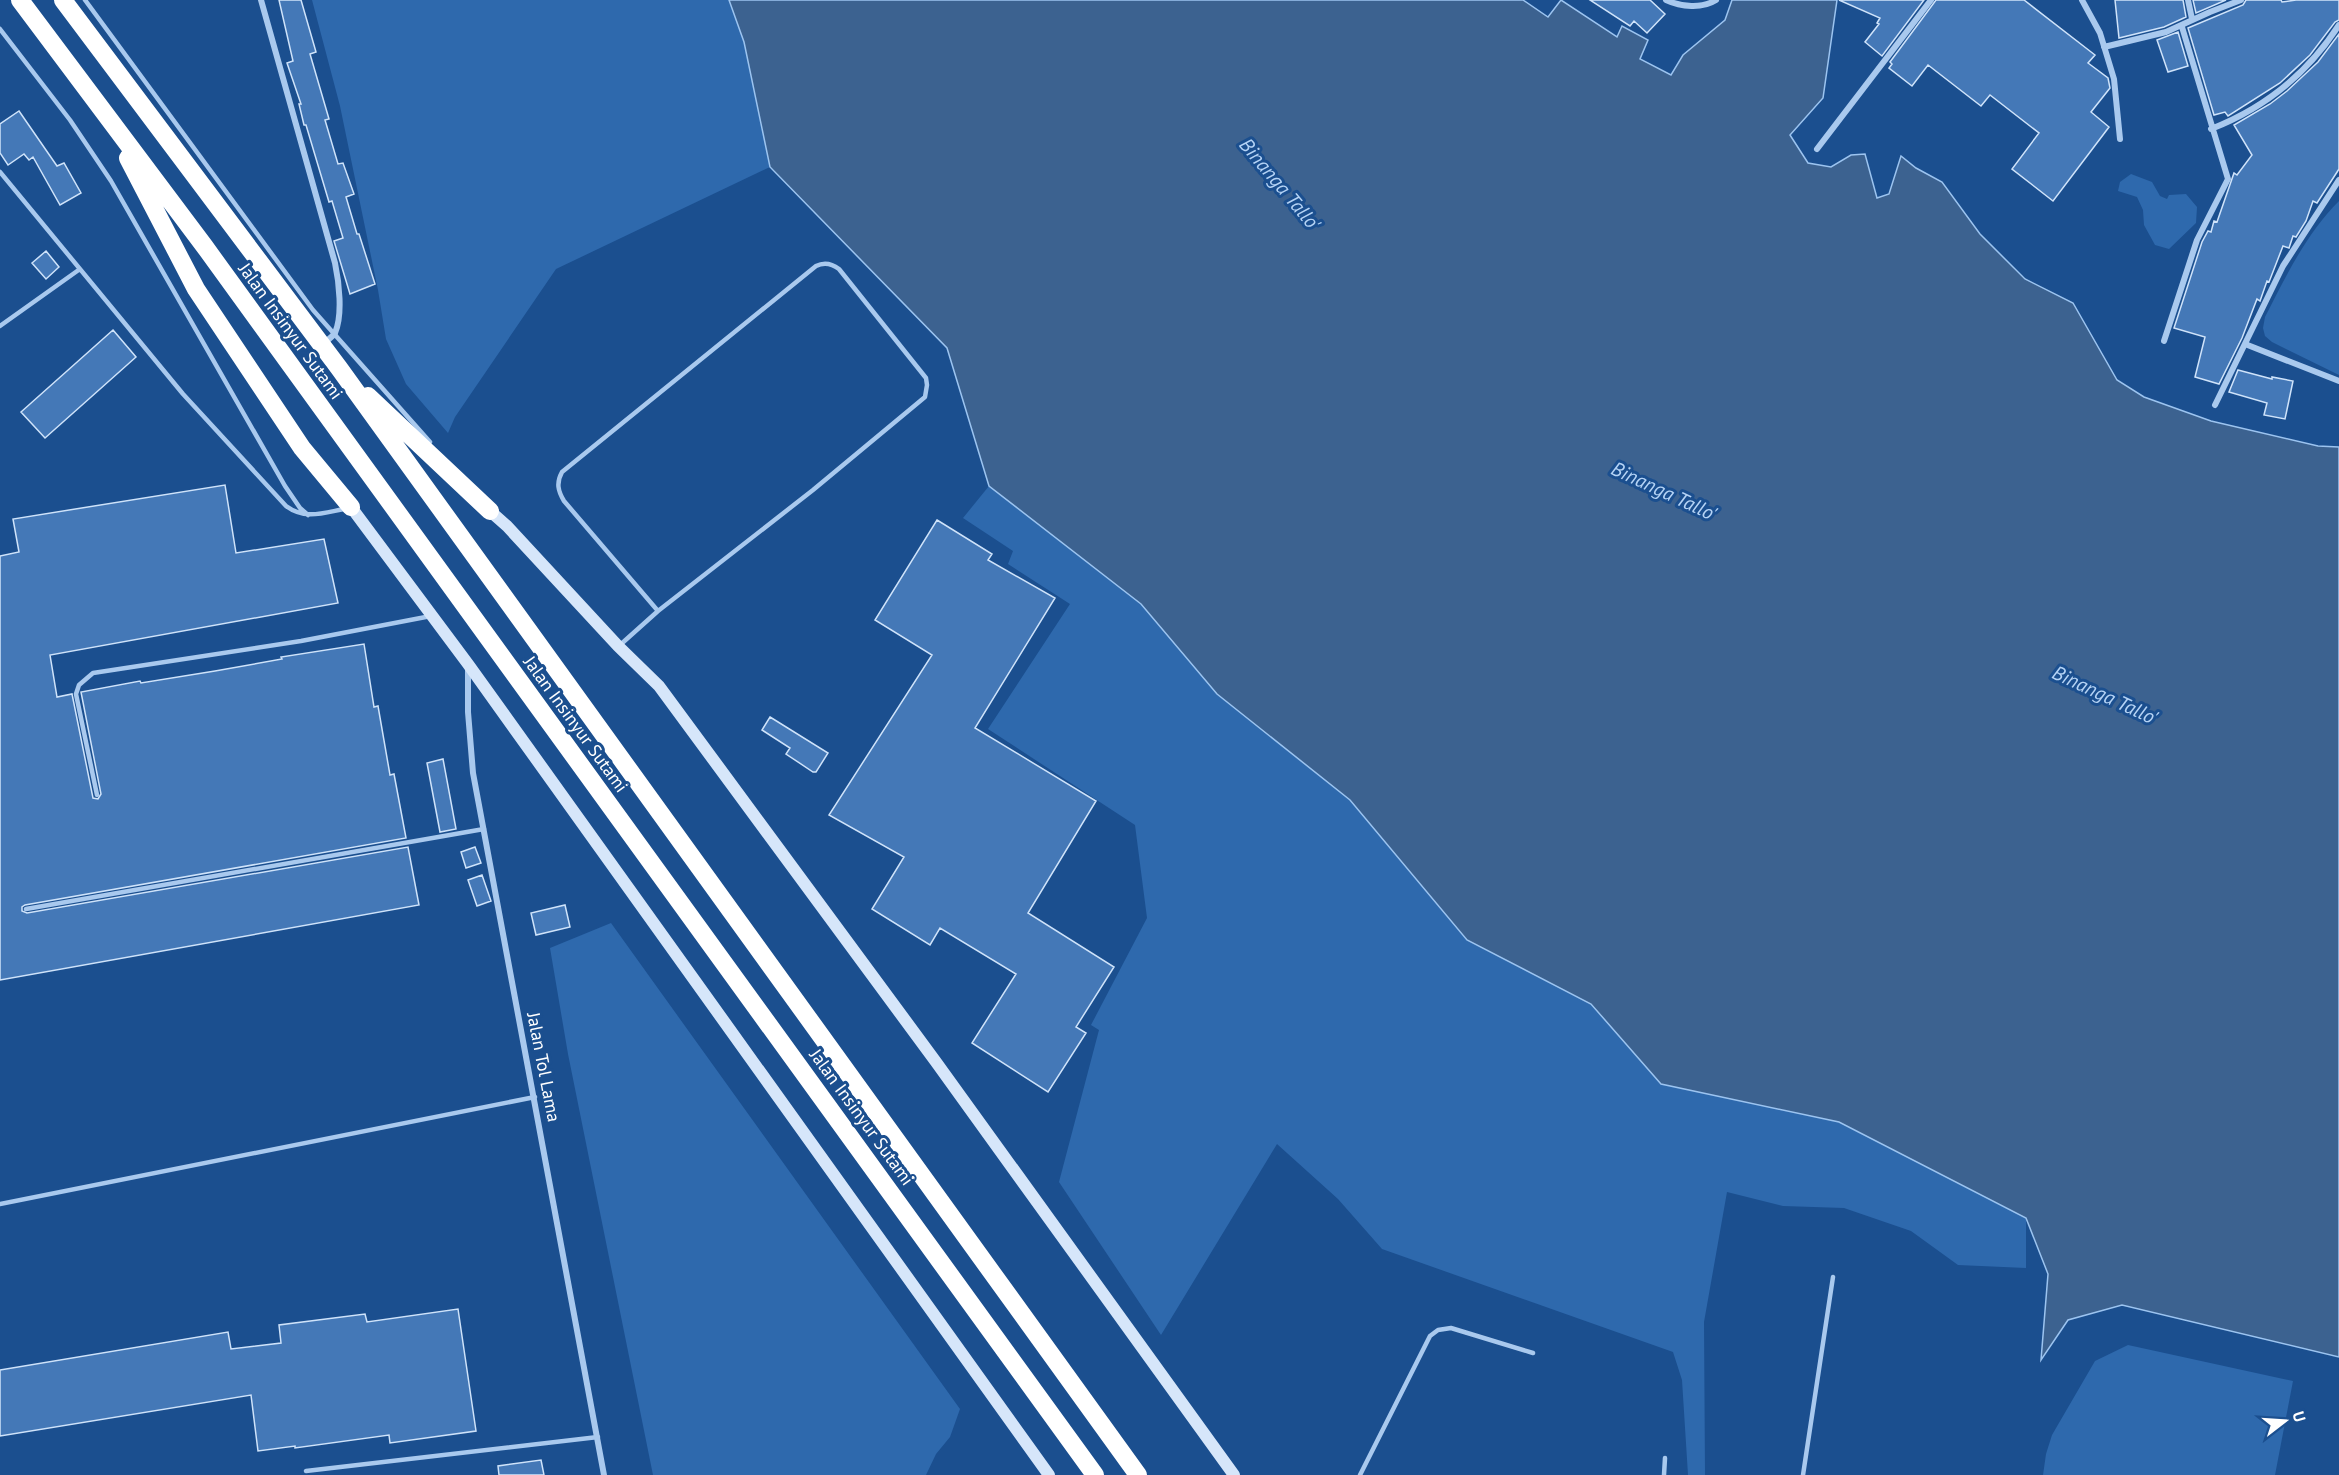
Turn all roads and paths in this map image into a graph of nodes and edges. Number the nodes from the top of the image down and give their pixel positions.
1 (20, 0) edge
2 (63, 0) edge
3 (85, 0) edge
4 (261, 0) edge
5 (1666, 0) edge
6 (1716, 0) edge
7 (1931, 0) edge
8 (2082, 0) edge
9 (2188, 0) edge
10 (2241, 0) edge
11 (2192, 19) junction
12 (2339, 25) edge
13 (2182, 27) junction
14 (0, 30) edge
15 (2104, 47) junction
16 (102, 109) junction
17 (2211, 129) junction
18 (2120, 139) dead end
19 (1817, 149) dead end
20 (0, 172) edge
21 (2339, 180) edge
22 (80, 269) junction
23 (0, 326) edge
24 (328, 340) junction
25 (2164, 341) dead end
26 (2245, 344) junction
27 (339, 368) junction
28 (2339, 381) edge
29 (2215, 405) dead end
30 (438, 451) dead end
31 (446, 460) dead end
32 (351, 507) junction
33 (490, 511) junction
34 (308, 515) junction
35 (658, 611) junction
36 (431, 616) junction
37 (618, 646) junction
38 (468, 664) junction
39 (97, 795) dead end
40 (484, 829) junction
41 (26, 909) dead end
42 (535, 1098) junction
43 (0, 1204) edge
44 (1833, 1277) dead end
45 (1533, 1353) dead end
46 (598, 1437) junction
47 (1665, 1458) dead end
48 (306, 1470) dead end
49 (604, 1475) edge
50 (1049, 1475) edge
51 (1095, 1475) edge
52 (1138, 1475) edge
53 (1234, 1475) edge
54 (1360, 1475) edge
55 (1664, 1475) edge
56 (1803, 1475) edge

1 - 16 highway, Jalan Insinyur Sutami
2 - 24 highway, Jalan Insinyur Sutami
3 - 24 lane
4 - 24 street
5 - 6 street
7 - 19 street
8 - 15 street
9 - 11 street
10 - 11 street
11 - 13 street
12 - 17 street
13 - 15 street
13 - 17 street
14 - 34 lane
15 - 18 street
16 - 32 highway
16 - 51 highway, Jalan Insinyur Sutami
17 - 25 street
20 - 22 lane
21 - 26 street
22 - 23 lane
22 - 34 lane
24 - 27 highway, Jalan Insinyur Sutami
24 - 30 lane
26 - 28 street
26 - 29 street
27 - 33 highway
27 - 52 highway, Jalan Insinyur Sutami
31 - 33 lane
32 - 34 lane
32 - 36 street
33 - 37 street
35 - 35 lane
35 - 37 lane
36 - 38 street
36 - 39 lane
37 - 53 street
38 - 40 street, Jalan Tol Lama
38 - 50 street
40 - 41 lane
40 - 42 street, Jalan Tol Lama
42 - 43 lane
42 - 46 street, Jalan Tol Lama
44 - 56 lane
45 - 54 lane
46 - 48 lane
46 - 49 street, Jalan Tol Lama
47 - 55 lane

